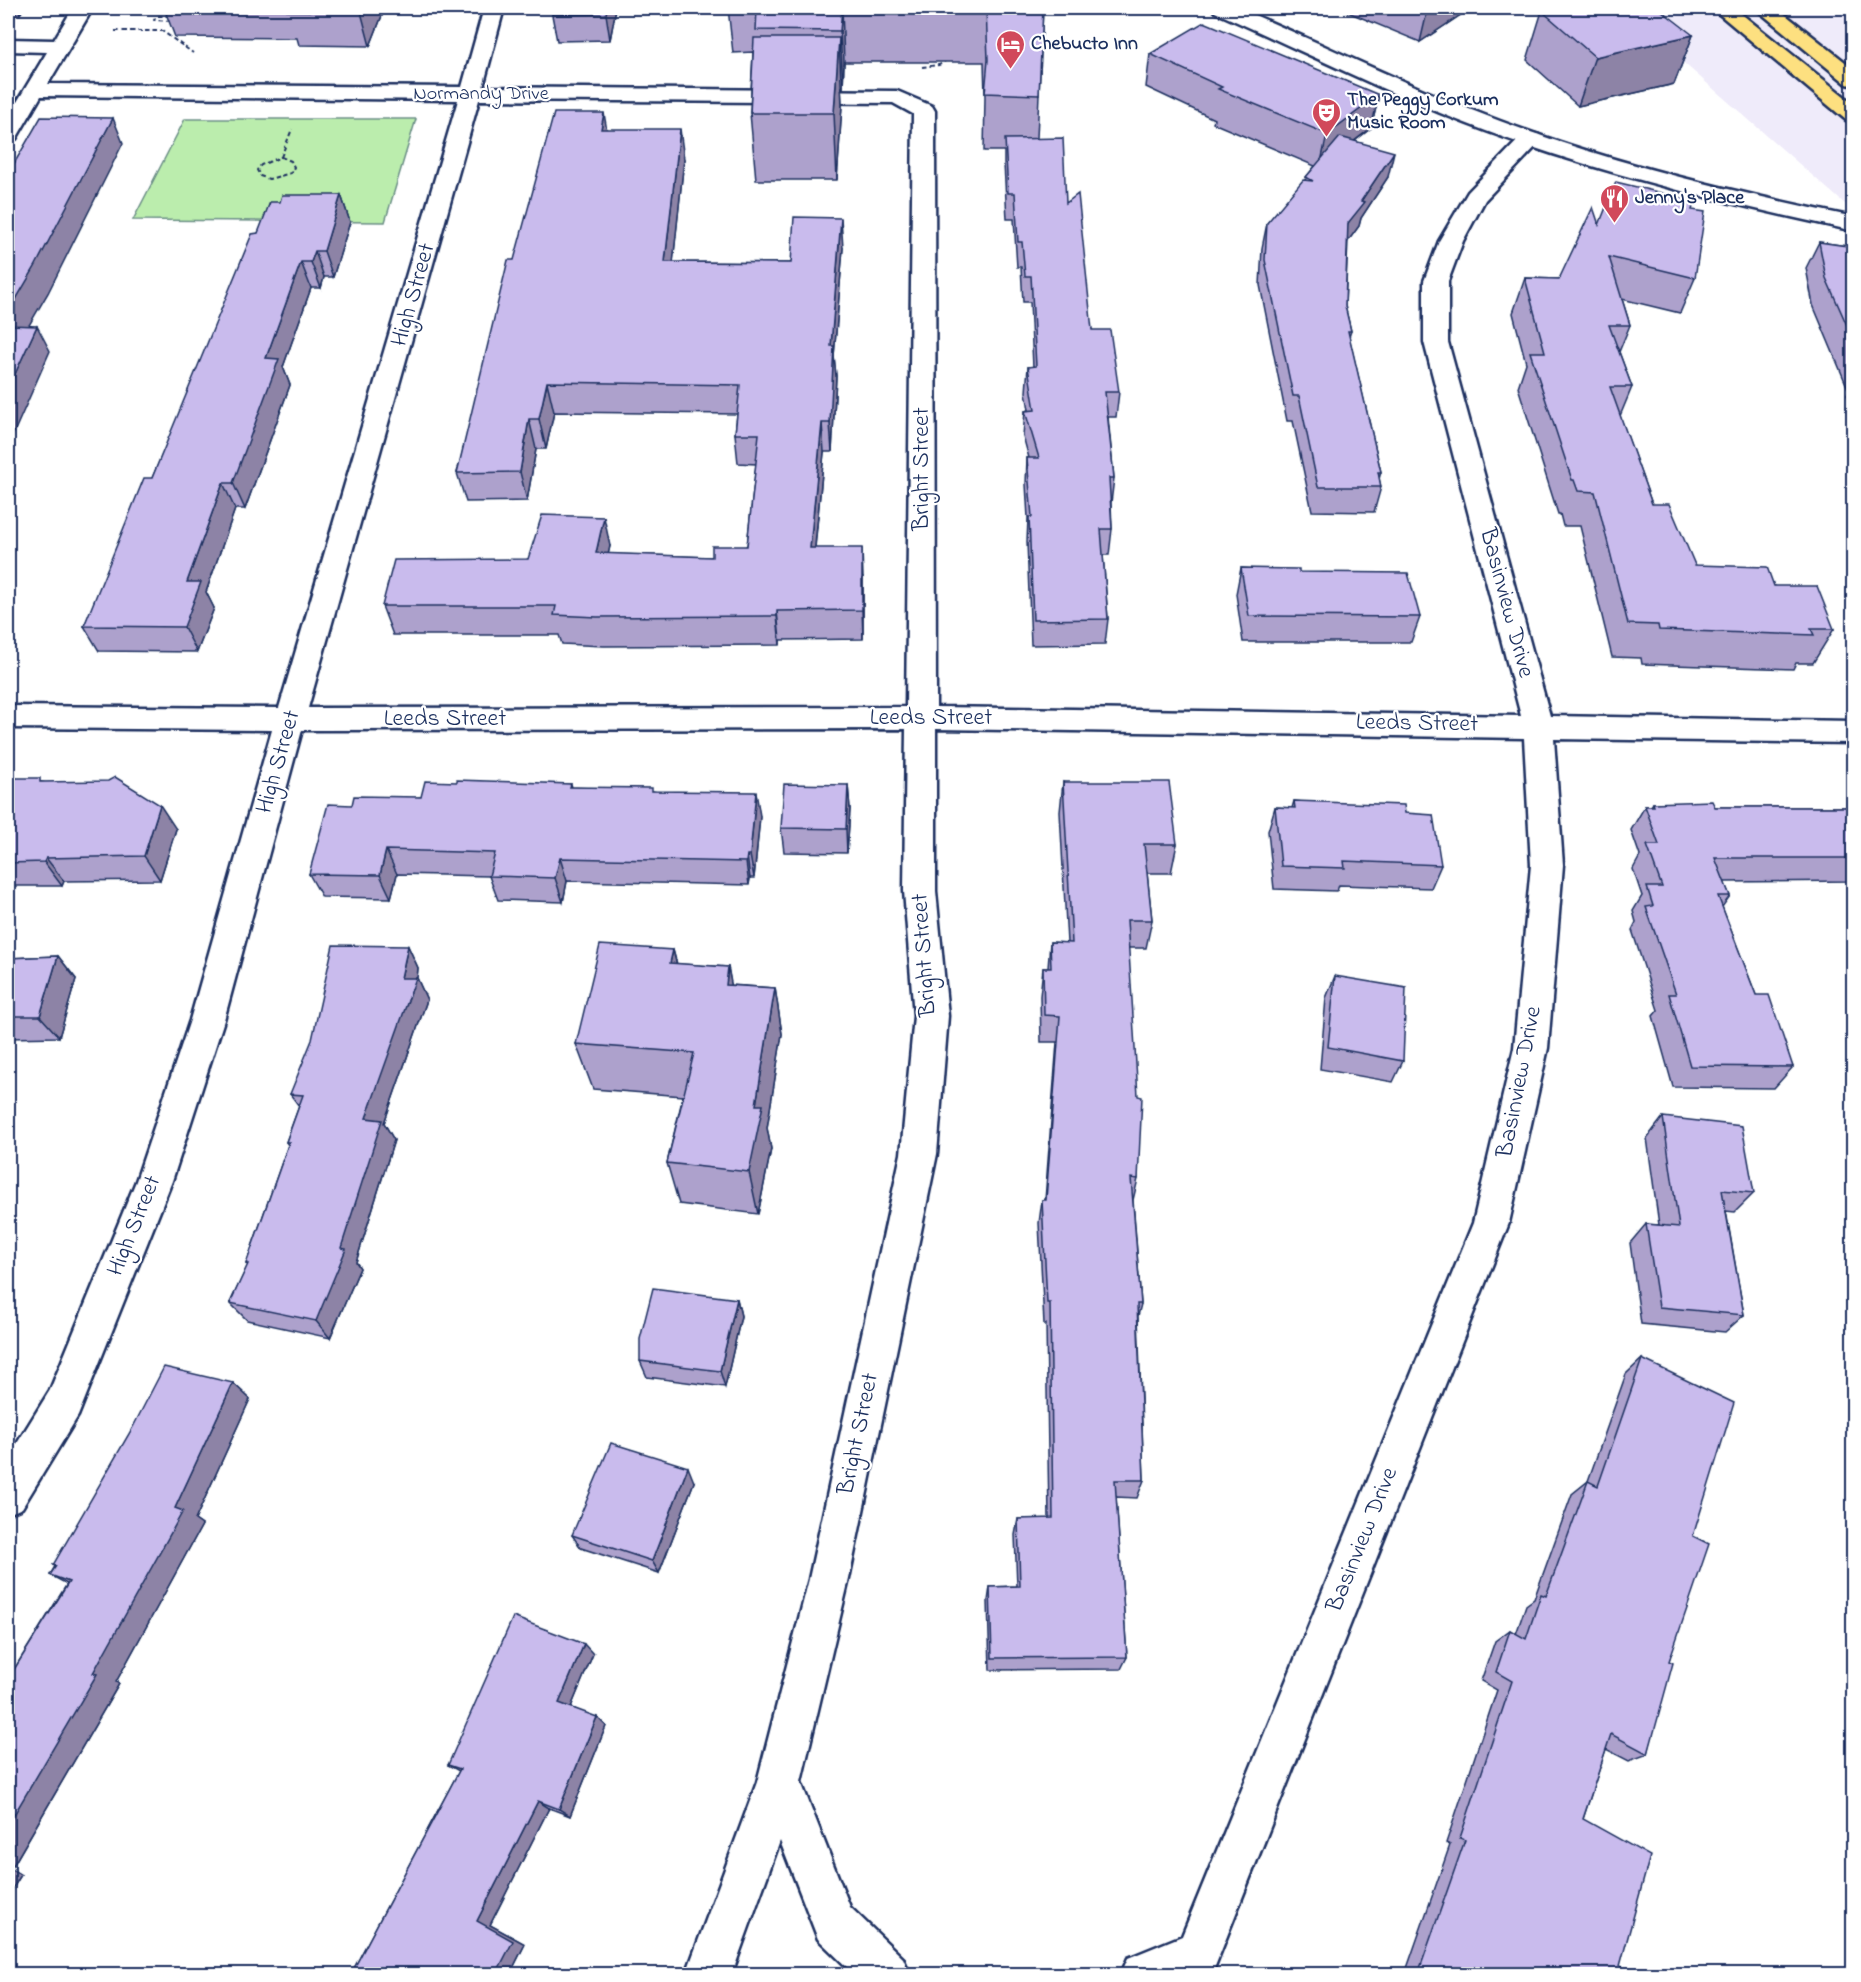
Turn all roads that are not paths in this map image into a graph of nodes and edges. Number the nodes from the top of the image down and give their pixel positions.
1 (83, 8) edge
2 (494, 8) edge
3 (1222, 8) edge
4 (1722, 8) edge
5 (1765, 8) edge
6 (8, 45) edge
7 (61, 46) junction
8 (1854, 80) edge
9 (34, 90) junction
10 (470, 94) junction
11 (910, 104) joint
12 (1854, 115) edge
13 (8, 134) edge
14 (1531, 140) junction
15 (1854, 224) edge
16 (8, 717) edge
17 (921, 718) junction
18 (290, 719) junction
19 (1538, 726) junction
20 (1854, 732) edge
21 (8, 1494) edge
22 (778, 1782) junction
23 (1193, 1963) edge
24 (710, 1974) edge
25 (887, 1974) edge
26 (1144, 1974) edge

1 - 7 street
2 - 10 street, High Street
3 - 14 street
4 - 12 main road
5 - 8 main road
6 - 7 street
7 - 9 street
9 - 10 street, Normandy Drive
9 - 13 street
10 - 11 street, Normandy Drive
10 - 18 street, High Street
11 - 17 street, Bright Street
14 - 15 street
14 - 19 street, Basinview Drive
16 - 18 street, Leeds Street
17 - 18 street, Leeds Street
17 - 19 street, Leeds Street
17 - 22 street, Bright Street
18 - 21 street, High Street
19 - 20 street, Leeds Street
19 - 23 street, Basinview Drive
22 - 24 street, Bright Street
22 - 25 street
23 - 26 street

